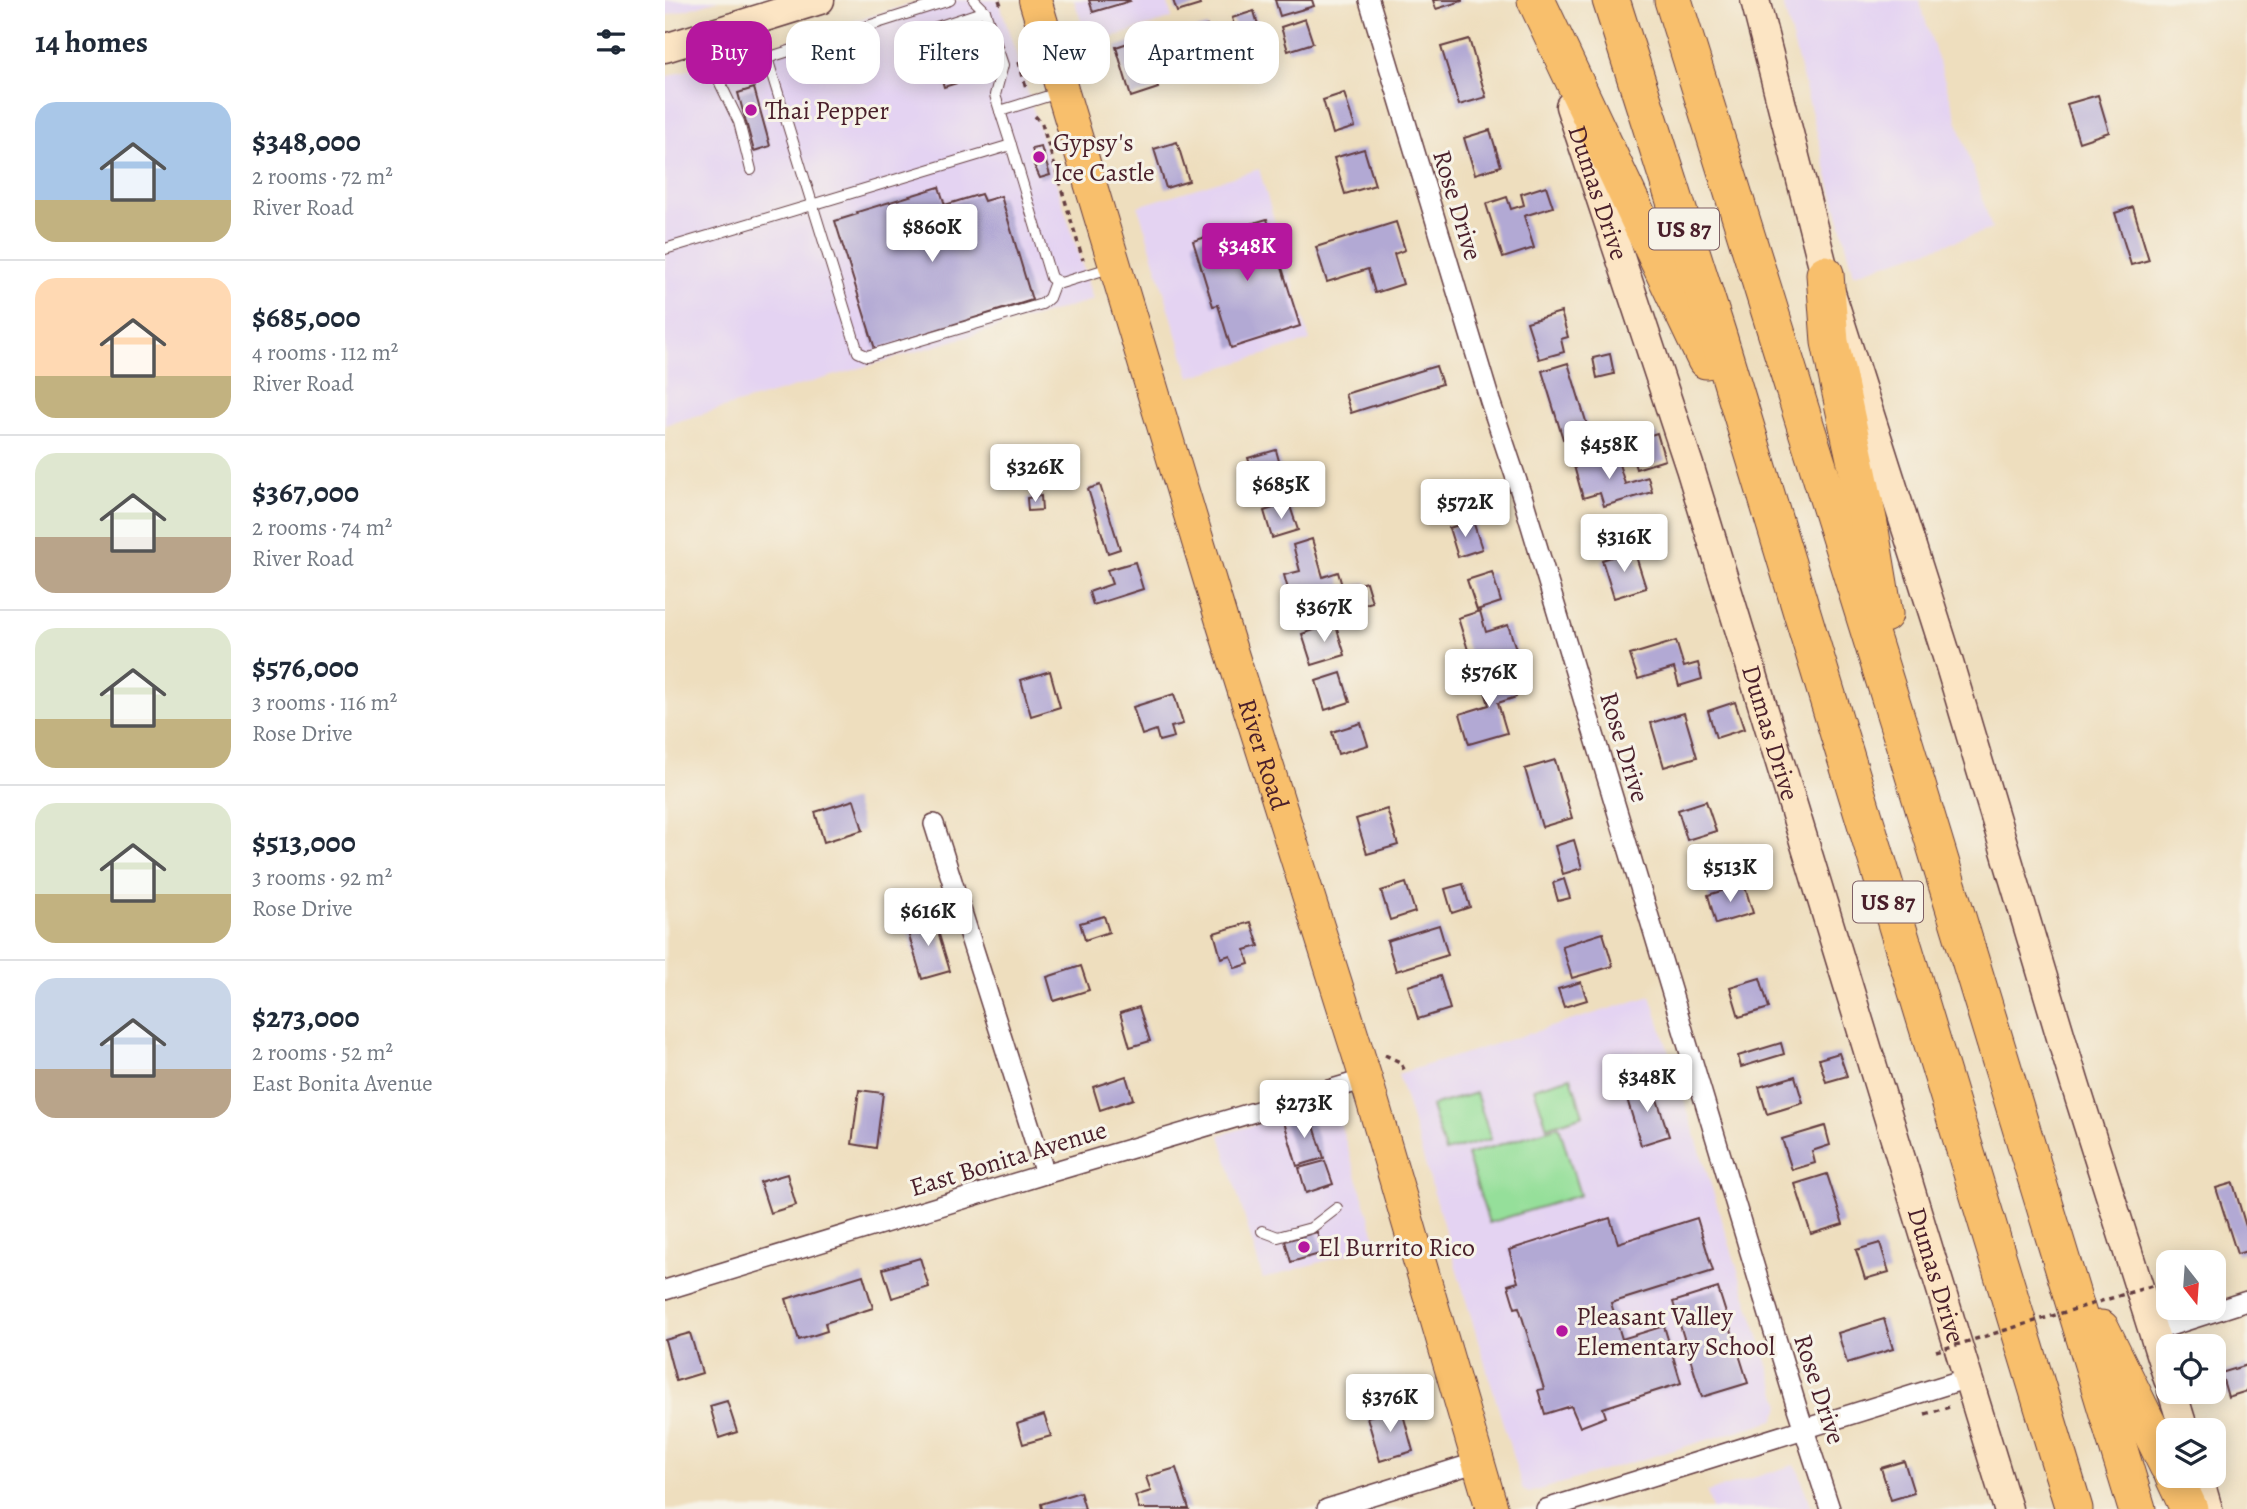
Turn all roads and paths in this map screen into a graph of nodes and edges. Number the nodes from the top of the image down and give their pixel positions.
1 (820, 0) edge
2 (950, 0) edge
3 (975, 0) edge
4 (999, 0) edge
5 (1035, 0) edge
6 (1369, 0) edge
7 (1536, 0) edge
8 (1611, 0) edge
9 (1673, 0) edge
10 (1755, 0) edge
11 (985, 11) junction
12 (1004, 16) dead end
13 (754, 20) joint
14 (955, 21) edge
15 (665, 48) edge
16 (772, 57) edge
17 (772, 74) edge
18 (720, 84) edge
19 (1026, 84) edge
20 (1061, 92) junction
21 (1031, 101) junction
22 (1000, 111) junction
23 (1011, 145) junction
24 (751, 170) dead end
25 (813, 204) junction
26 (665, 249) edge
27 (1114, 267) junction
28 (1825, 274) junction
29 (1084, 275) junction
30 (1055, 282) junction
31 (1754, 459) junction
32 (1905, 746) junction
33 (934, 824) dead end
34 (1366, 1079) junction
35 (1045, 1174) junction
36 (1337, 1208) dead end
37 (1262, 1231) dead end
38 (2052, 1231) junction
39 (2156, 1285) edge
40 (665, 1290) edge
41 (2247, 1301) edge
42 (2154, 1331) junction
43 (2156, 1338) edge
44 (2022, 1345) junction
45 (1936, 1351) dead end
46 (1968, 1378) junction
47 (1805, 1429) junction
48 (2156, 1442) edge
49 (1478, 1462) junction
50 (2178, 1488) edge
51 (2201, 1488) edge
52 (1327, 1509) edge
53 (1492, 1509) edge
54 (1546, 1509) edge
55 (1830, 1509) edge
56 (2008, 1509) edge
57 (2059, 1509) edge
58 (2074, 1509) edge
59 (2137, 1509) edge
60 (2189, 1509) edge
61 (2208, 1509) edge

1 - 13 main road
2 - 16 lane
3 - 11 lane
4 - 12 path
5 - 20 main road, River Road
6 - 47 street, Rose Drive
7 - 31 highway
7 - 46 main road, Dumas Drive
8 - 31 highway, US 87
9 - 32 highway, US 87
10 - 28 main road
11 - 14 lane
11 - 22 lane
13 - 15 main road
17 - 25 lane
18 - 24 lane
19 - 21 path
20 - 21 lane
20 - 27 main road, River Road
21 - 22 lane
21 - 29 path
22 - 23 lane
23 - 25 lane
23 - 30 lane
25 - 26 lane
25 - 30 lane
27 - 29 lane
27 - 34 main road, River Road
28 - 32 highway
28 - 42 main road
29 - 30 lane
31 - 44 highway, US 87
32 - 38 highway, US 87
33 - 35 street
34 - 35 street, East Bonita Avenue
34 - 49 main road, River Road
35 - 40 street, East Bonita Avenue
36 - 37 lane
38 - 48 highway
38 - 59 highway, US 87
39 - 45 path, bridge
41 - 42 street
42 - 43 main road
44 - 57 highway
44 - 58 highway, US 87
46 - 47 street
46 - 56 main road, Dumas Drive
47 - 54 street
47 - 55 street, Rose Drive
49 - 52 street
49 - 53 main road, River Road
50 - 60 highway
51 - 61 main road

